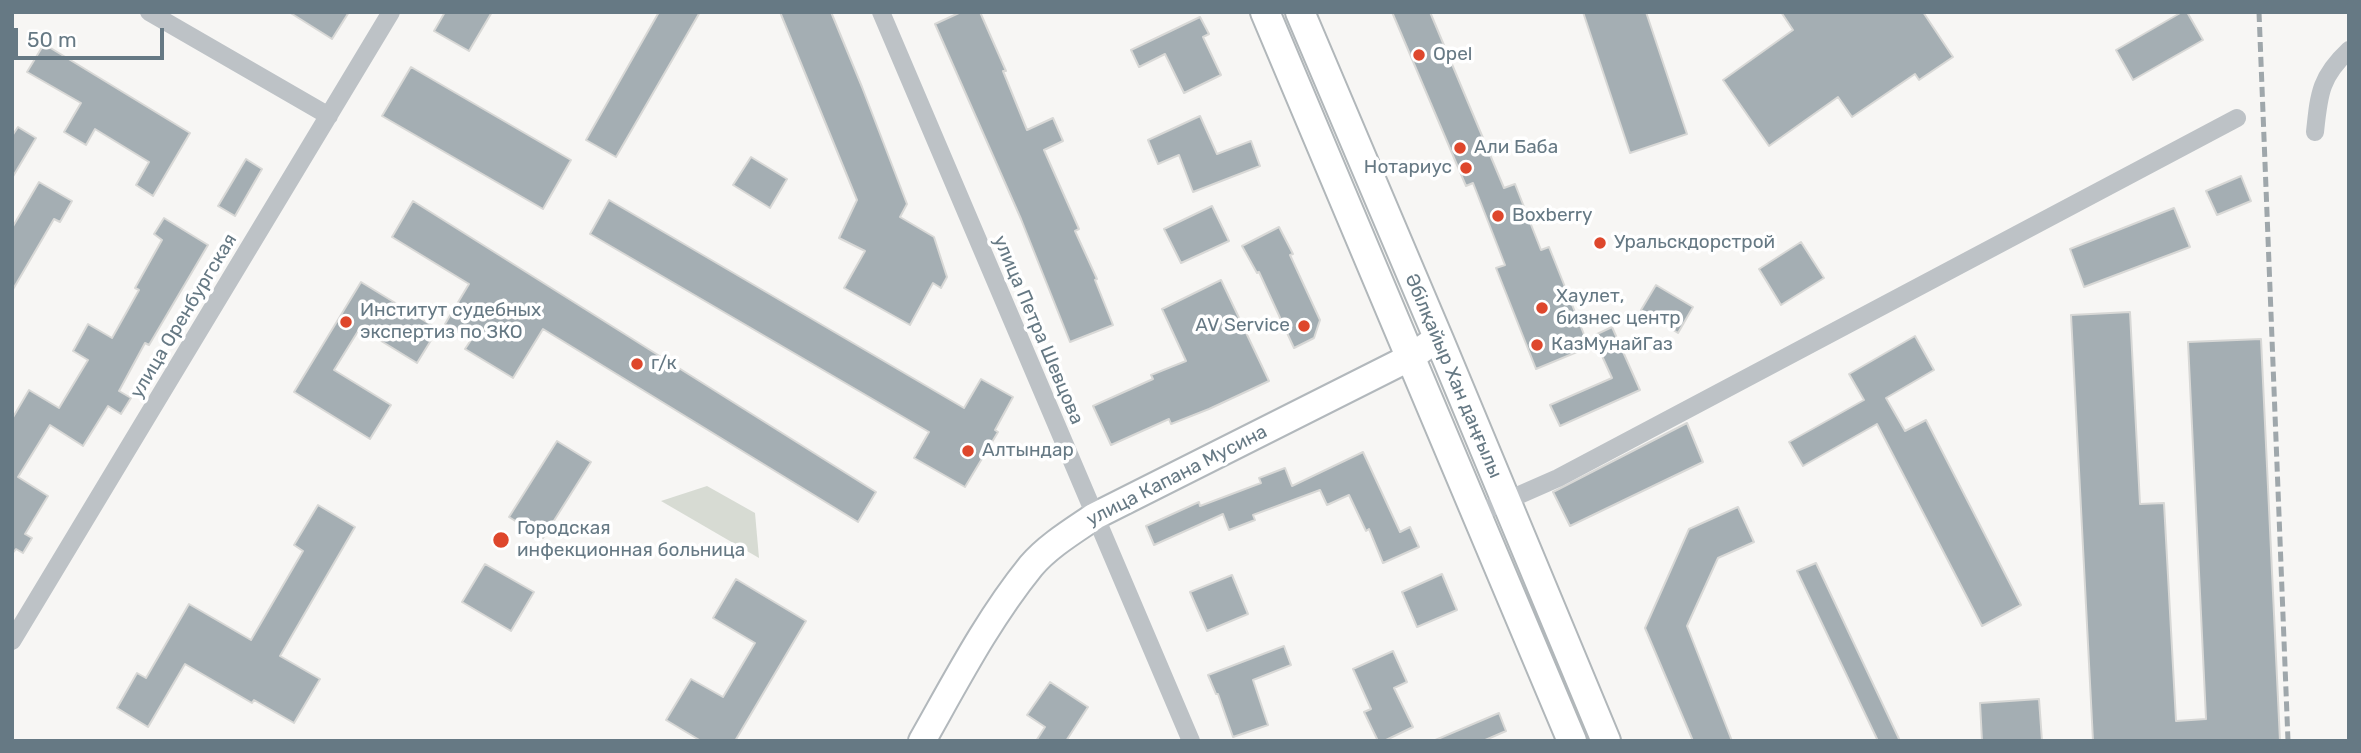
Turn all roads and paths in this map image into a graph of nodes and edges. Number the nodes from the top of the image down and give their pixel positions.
1 (149, 12) edge
2 (391, 12) edge
3 (881, 12) edge
4 (1265, 12) edge
5 (1300, 12) edge
6 (2349, 50) edge
7 (329, 116) junction
8 (2237, 118) dead end
9 (2315, 132) dead end
10 (1438, 338) junction
11 (1411, 357) junction
12 (1506, 502) junction
13 (1476, 514) junction
14 (1095, 516) junction
15 (12, 641) edge
16 (922, 741) edge
17 (1191, 741) edge
18 (1572, 741) edge
19 (1606, 741) edge

1 - 7 street
2 - 7 street, улица Оренбургская
3 - 14 street, улица Петра Шевцова
4 - 11 main road, Әбілқайыр Хан даңғылы
5 - 10 main road, Әбілқайыр Хан даңғылы
6 - 9 street
7 - 15 street, улица Оренбургская
8 - 12 street
10 - 11 street, улица Капана Мусина
10 - 12 main road, Әбілқайыр Хан даңғылы
11 - 13 main road, Әбілқайыр Хан даңғылы
11 - 14 street, улица Капана Мусина
12 - 13 street
12 - 19 main road, Әбілқайыр Хан даңғылы
13 - 18 main road, Әбілқайыр Хан даңғылы
14 - 16 street, улица Капана Мусина
14 - 17 street, улица Петра Шевцова

